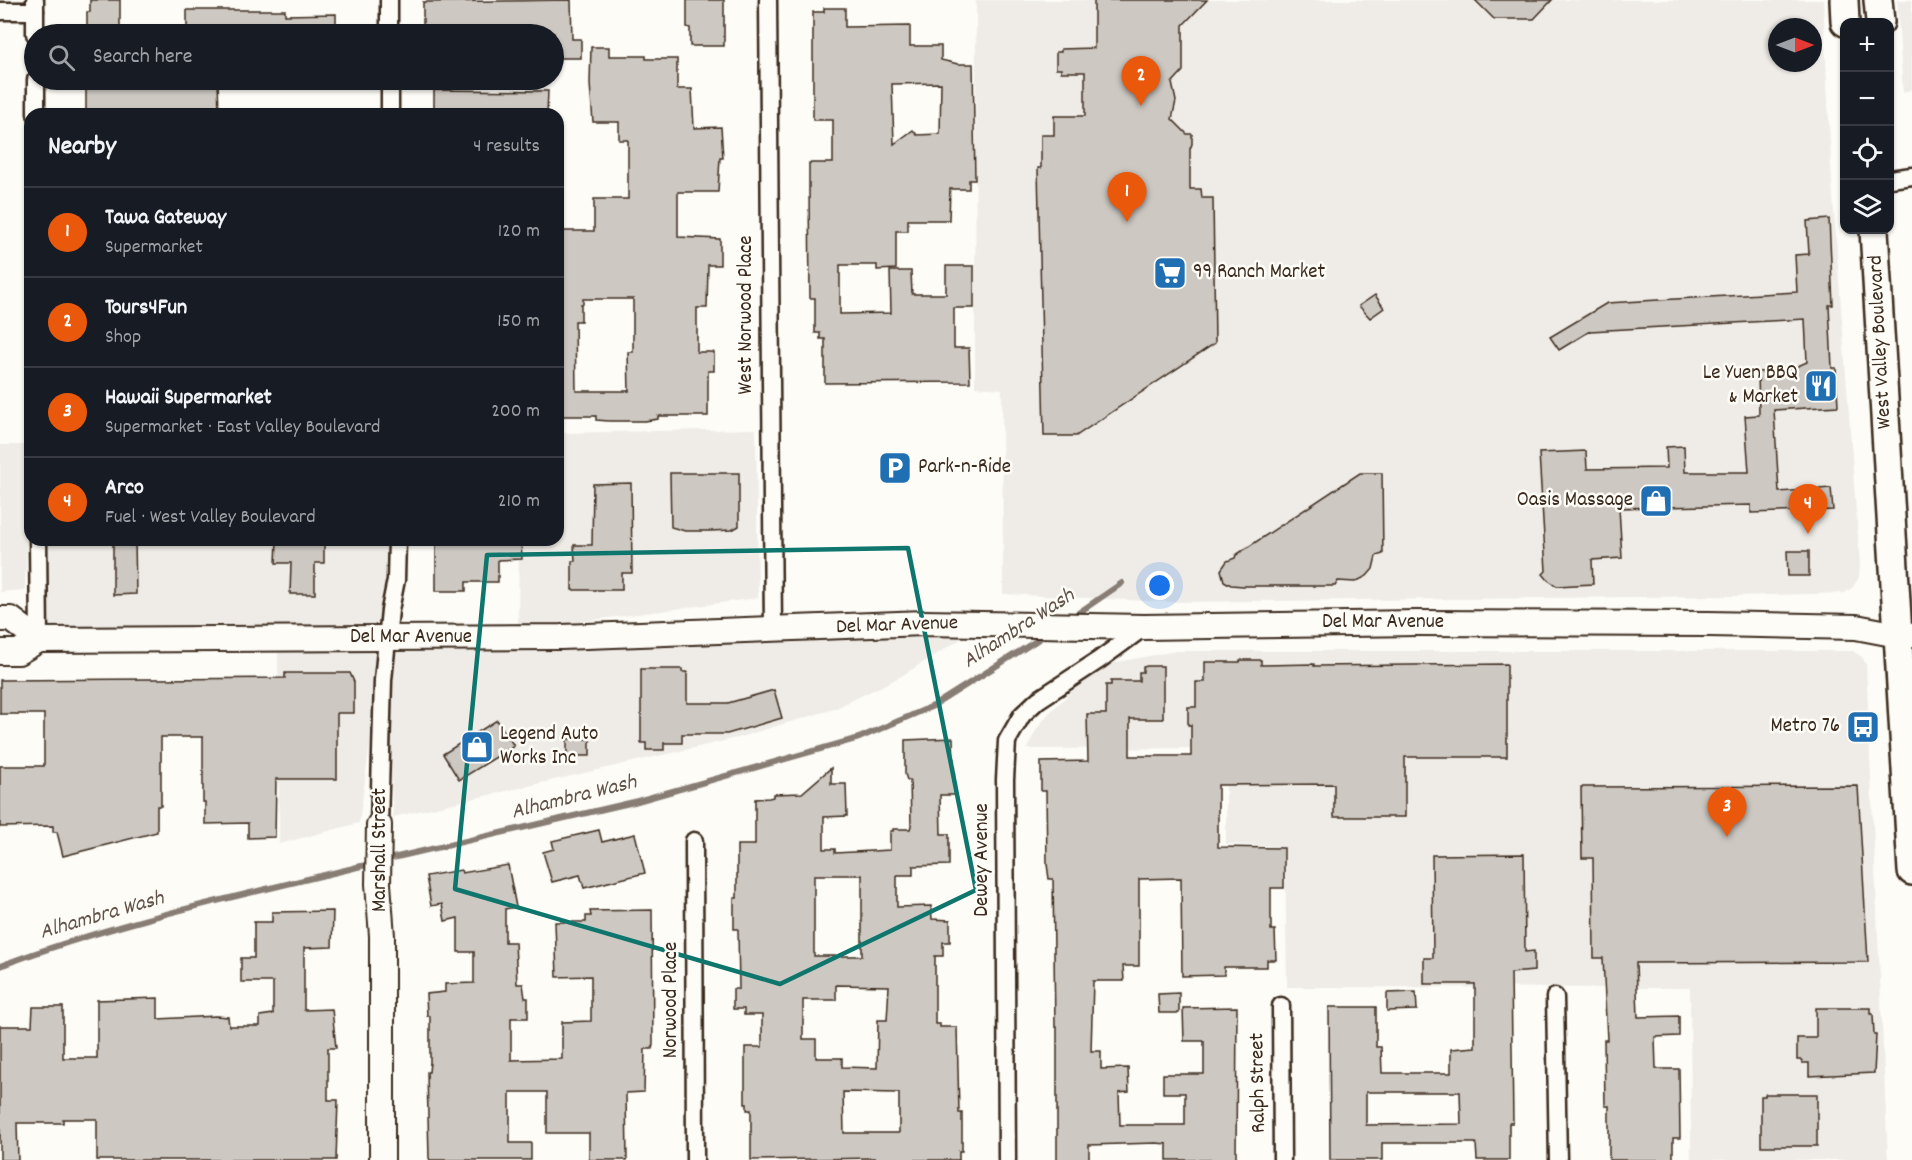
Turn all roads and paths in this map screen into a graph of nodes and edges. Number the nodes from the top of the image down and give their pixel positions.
1 (389, 0) edge
2 (768, 0) edge
3 (1844, 0) edge
4 (1878, 0) edge
5 (35, 5) edge
6 (0, 11) edge
7 (1845, 18) edge
8 (1880, 18) edge
9 (35, 24) edge
10 (389, 24) edge
11 (36, 90) edge
12 (390, 90) edge
13 (36, 108) edge
14 (390, 108) edge
15 (1912, 176) edge
16 (1894, 178) edge
17 (1874, 234) edge
18 (38, 546) edge
19 (397, 546) edge
20 (0, 619) edge
21 (1144, 627) junction
22 (773, 630) junction
23 (1905, 635) edge
24 (387, 638) junction
25 (39, 640) junction
26 (0, 652) edge
27 (379, 825) joint
28 (694, 841) dead end
29 (1912, 871) edge
30 (1555, 997) dead end
31 (1281, 1006) dead end
32 (382, 1160) edge
33 (695, 1160) edge
34 (1008, 1160) edge
35 (1282, 1160) edge
36 (1557, 1160) edge

1 - 10 street
2 - 22 street, West Norwood Place
3 - 7 main road
4 - 8 main road
5 - 6 street
5 - 9 street
11 - 13 street
12 - 14 street
15 - 16 street
17 - 23 main road, West Valley Boulevard
18 - 25 street
19 - 24 street, Marshall Street
20 - 25 main road
21 - 22 main road, Del Mar Avenue
21 - 23 main road, Del Mar Avenue
21 - 34 street, Dewey Avenue
22 - 24 main road, Del Mar Avenue
23 - 29 main road, West Valley Boulevard
24 - 25 main road, Del Mar Avenue
24 - 27 street, Marshall Street
25 - 26 main road, Del Mar Avenue
27 - 32 main road, Marshall Street
28 - 33 street, Norwood Place
30 - 36 street
31 - 35 street, Ralph Street

